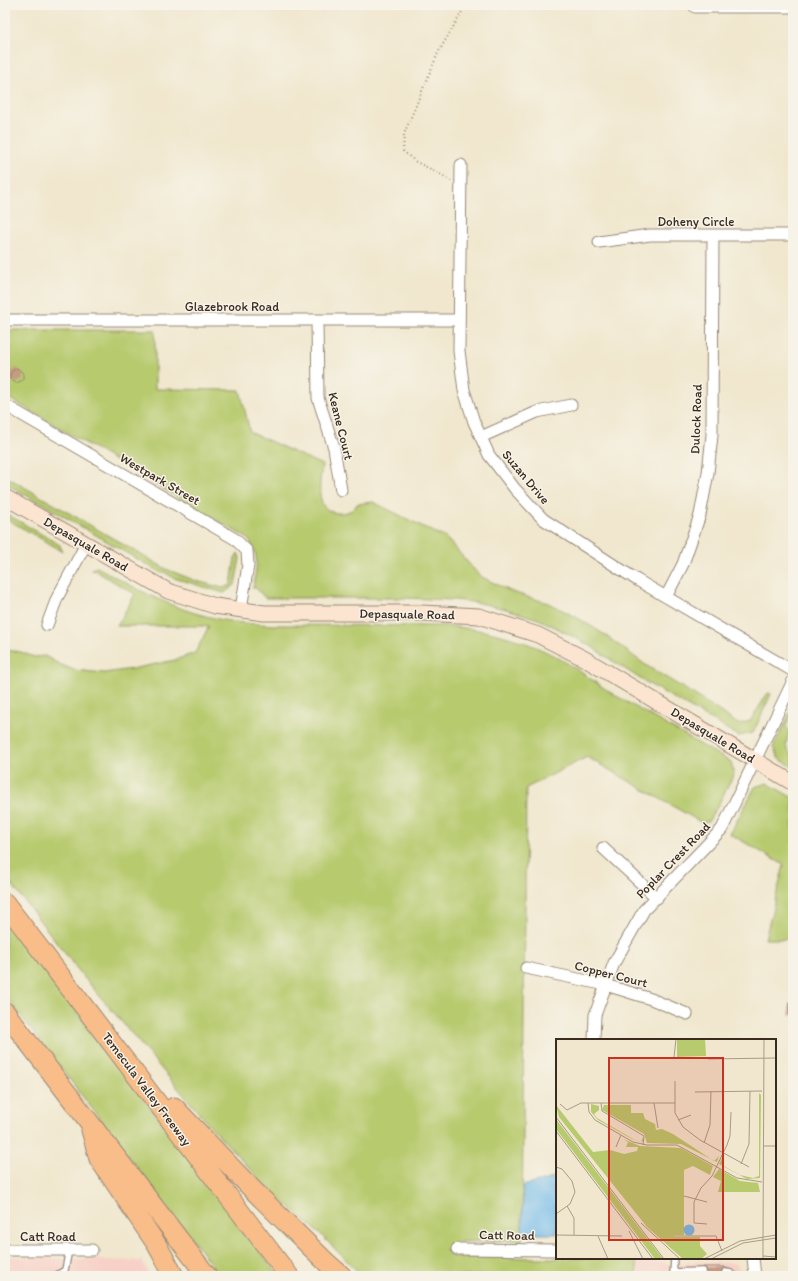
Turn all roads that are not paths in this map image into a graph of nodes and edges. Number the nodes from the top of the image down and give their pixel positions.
1 (695, 7) dead end
2 (793, 7) edge
3 (461, 165) dead end
4 (713, 235) junction
5 (793, 235) edge
6 (599, 242) dead end
7 (5, 320) edge
8 (317, 320) junction
9 (459, 320) junction
10 (5, 405) edge
11 (571, 405) dead end
12 (481, 437) junction
13 (341, 490) dead end
14 (5, 497) edge
15 (86, 544) junction
16 (666, 597) junction
17 (241, 609) junction
18 (47, 625) dead end
19 (793, 671) edge
20 (793, 681) edge
21 (755, 761) junction
22 (793, 784) edge
23 (603, 848) dead end
24 (657, 898) junction
25 (5, 903) edge
26 (526, 968) dead end
27 (606, 986) junction
28 (5, 1012) edge
29 (687, 1014) dead end
30 (109, 1038) junction
31 (594, 1039) edge
32 (88, 1121) junction
33 (457, 1249) dead end
34 (5, 1250) edge
35 (69, 1250) junction
36 (92, 1250) dead end
37 (556, 1250) edge
38 (674, 1259) edge
39 (753, 1259) edge
40 (703, 1271) dead end
41 (725, 1272) dead end
42 (673, 1274) edge
43 (55, 1276) edge
44 (174, 1276) edge
45 (207, 1276) edge
46 (289, 1276) edge
47 (342, 1276) edge
48 (735, 1276) edge
49 (756, 1276) edge

1 - 2 street
3 - 9 street, Suzan Drive
4 - 5 street, Doheny Circle
4 - 6 street, Doheny Circle
4 - 16 street, Dulock Road
7 - 8 street, Glazebrook Road
8 - 9 street, Glazebrook Road
8 - 13 street, Keane Court
9 - 12 street, Suzan Drive
10 - 17 street, Westpark Street
11 - 12 street
12 - 16 street, Suzan Drive
14 - 15 street, Depasquale Road
15 - 17 street, Depasquale Road
15 - 18 street
16 - 19 street, Suzan Drive
17 - 21 street, Depasquale Road
20 - 21 street, Poplar Crest Road
21 - 22 street, Depasquale Road
21 - 24 street, Poplar Crest Road
23 - 24 street
24 - 27 street, Poplar Crest Road
25 - 30 highway, Temecula Valley Freeway
26 - 27 street, Copper Court
27 - 29 street, Copper Court
27 - 31 street, Poplar Crest Road
28 - 32 highway
30 - 46 highway, Temecula Valley Freeway
30 - 47 highway
32 - 44 highway
32 - 45 highway
33 - 37 street, Catt Road
34 - 35 street, Catt Road
35 - 36 street, Catt Road
35 - 43 lane
38 - 42 lane
39 - 49 street
40 - 42 lane
41 - 48 lane

